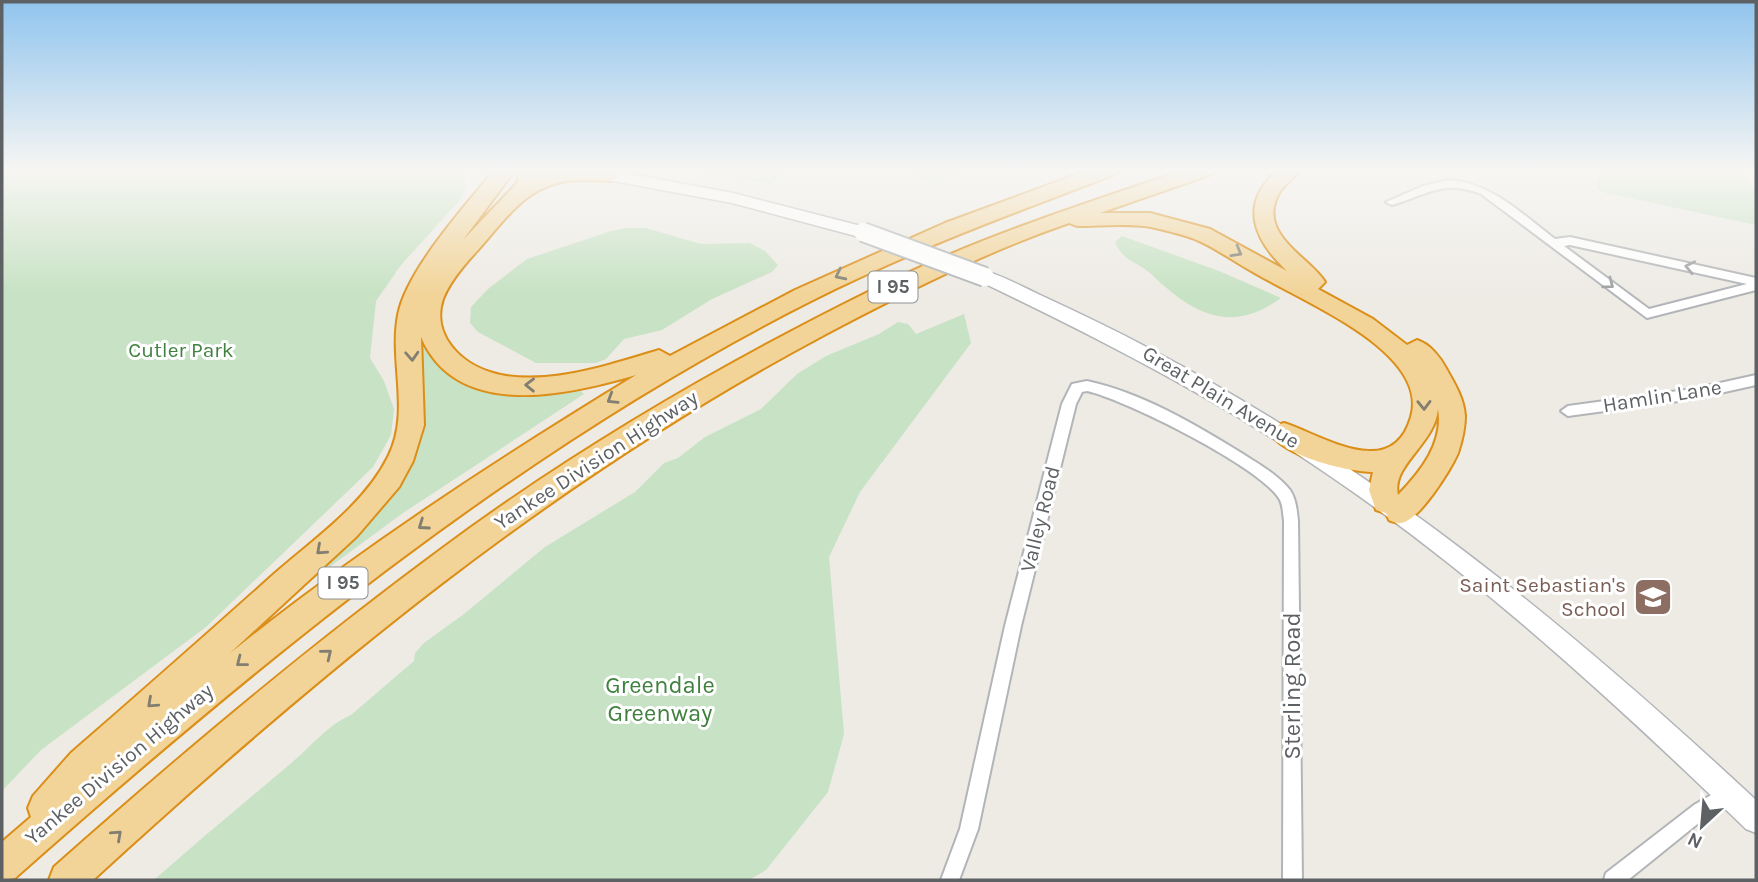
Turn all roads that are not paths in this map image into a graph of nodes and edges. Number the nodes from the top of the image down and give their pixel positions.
1 (485, 211) edge
2 (491, 211) edge
3 (783, 211) edge
4 (991, 211) edge
5 (1077, 211) edge
6 (1264, 211) edge
7 (1511, 211) edge
8 (1053, 219) junction
9 (1555, 243) junction
10 (1756, 284) edge
11 (714, 341) junction
12 (1756, 380) edge
13 (1568, 411) dead end
14 (1283, 433) junction
15 (1408, 445) junction
16 (1283, 493) joint
17 (1393, 507) junction
18 (1730, 793) junction
19 (1756, 819) edge
20 (2, 856) edge
21 (2, 864) edge
22 (67, 880) edge
23 (950, 880) edge
24 (1293, 880) edge
25 (1613, 880) edge

1 -> 20 highway
11 -> 2 highway
3 - 14 main road, Great Plain Avenue, bridge
4 -> 11 highway, Yankee Division Highway / I 95
5 - 8 highway, Yankee Division Highway / I 95
6 - 17 highway
7 - 9 street
8 -> 15 highway
22 -> 8 highway, Yankee Division Highway / I 95
10 -> 9 street
9 -> 10 street
11 -> 21 highway, Yankee Division Highway / I 95
12 - 13 street, Hamlin Lane
14 - 15 highway
14 - 17 main road, Great Plain Avenue
15 - 17 highway
16 - 23 street, Valley Road
16 - 24 street, Sterling Road
17 - 18 main road, Great Plain Avenue
18 - 19 main road, Great Plain Avenue
18 - 25 street

